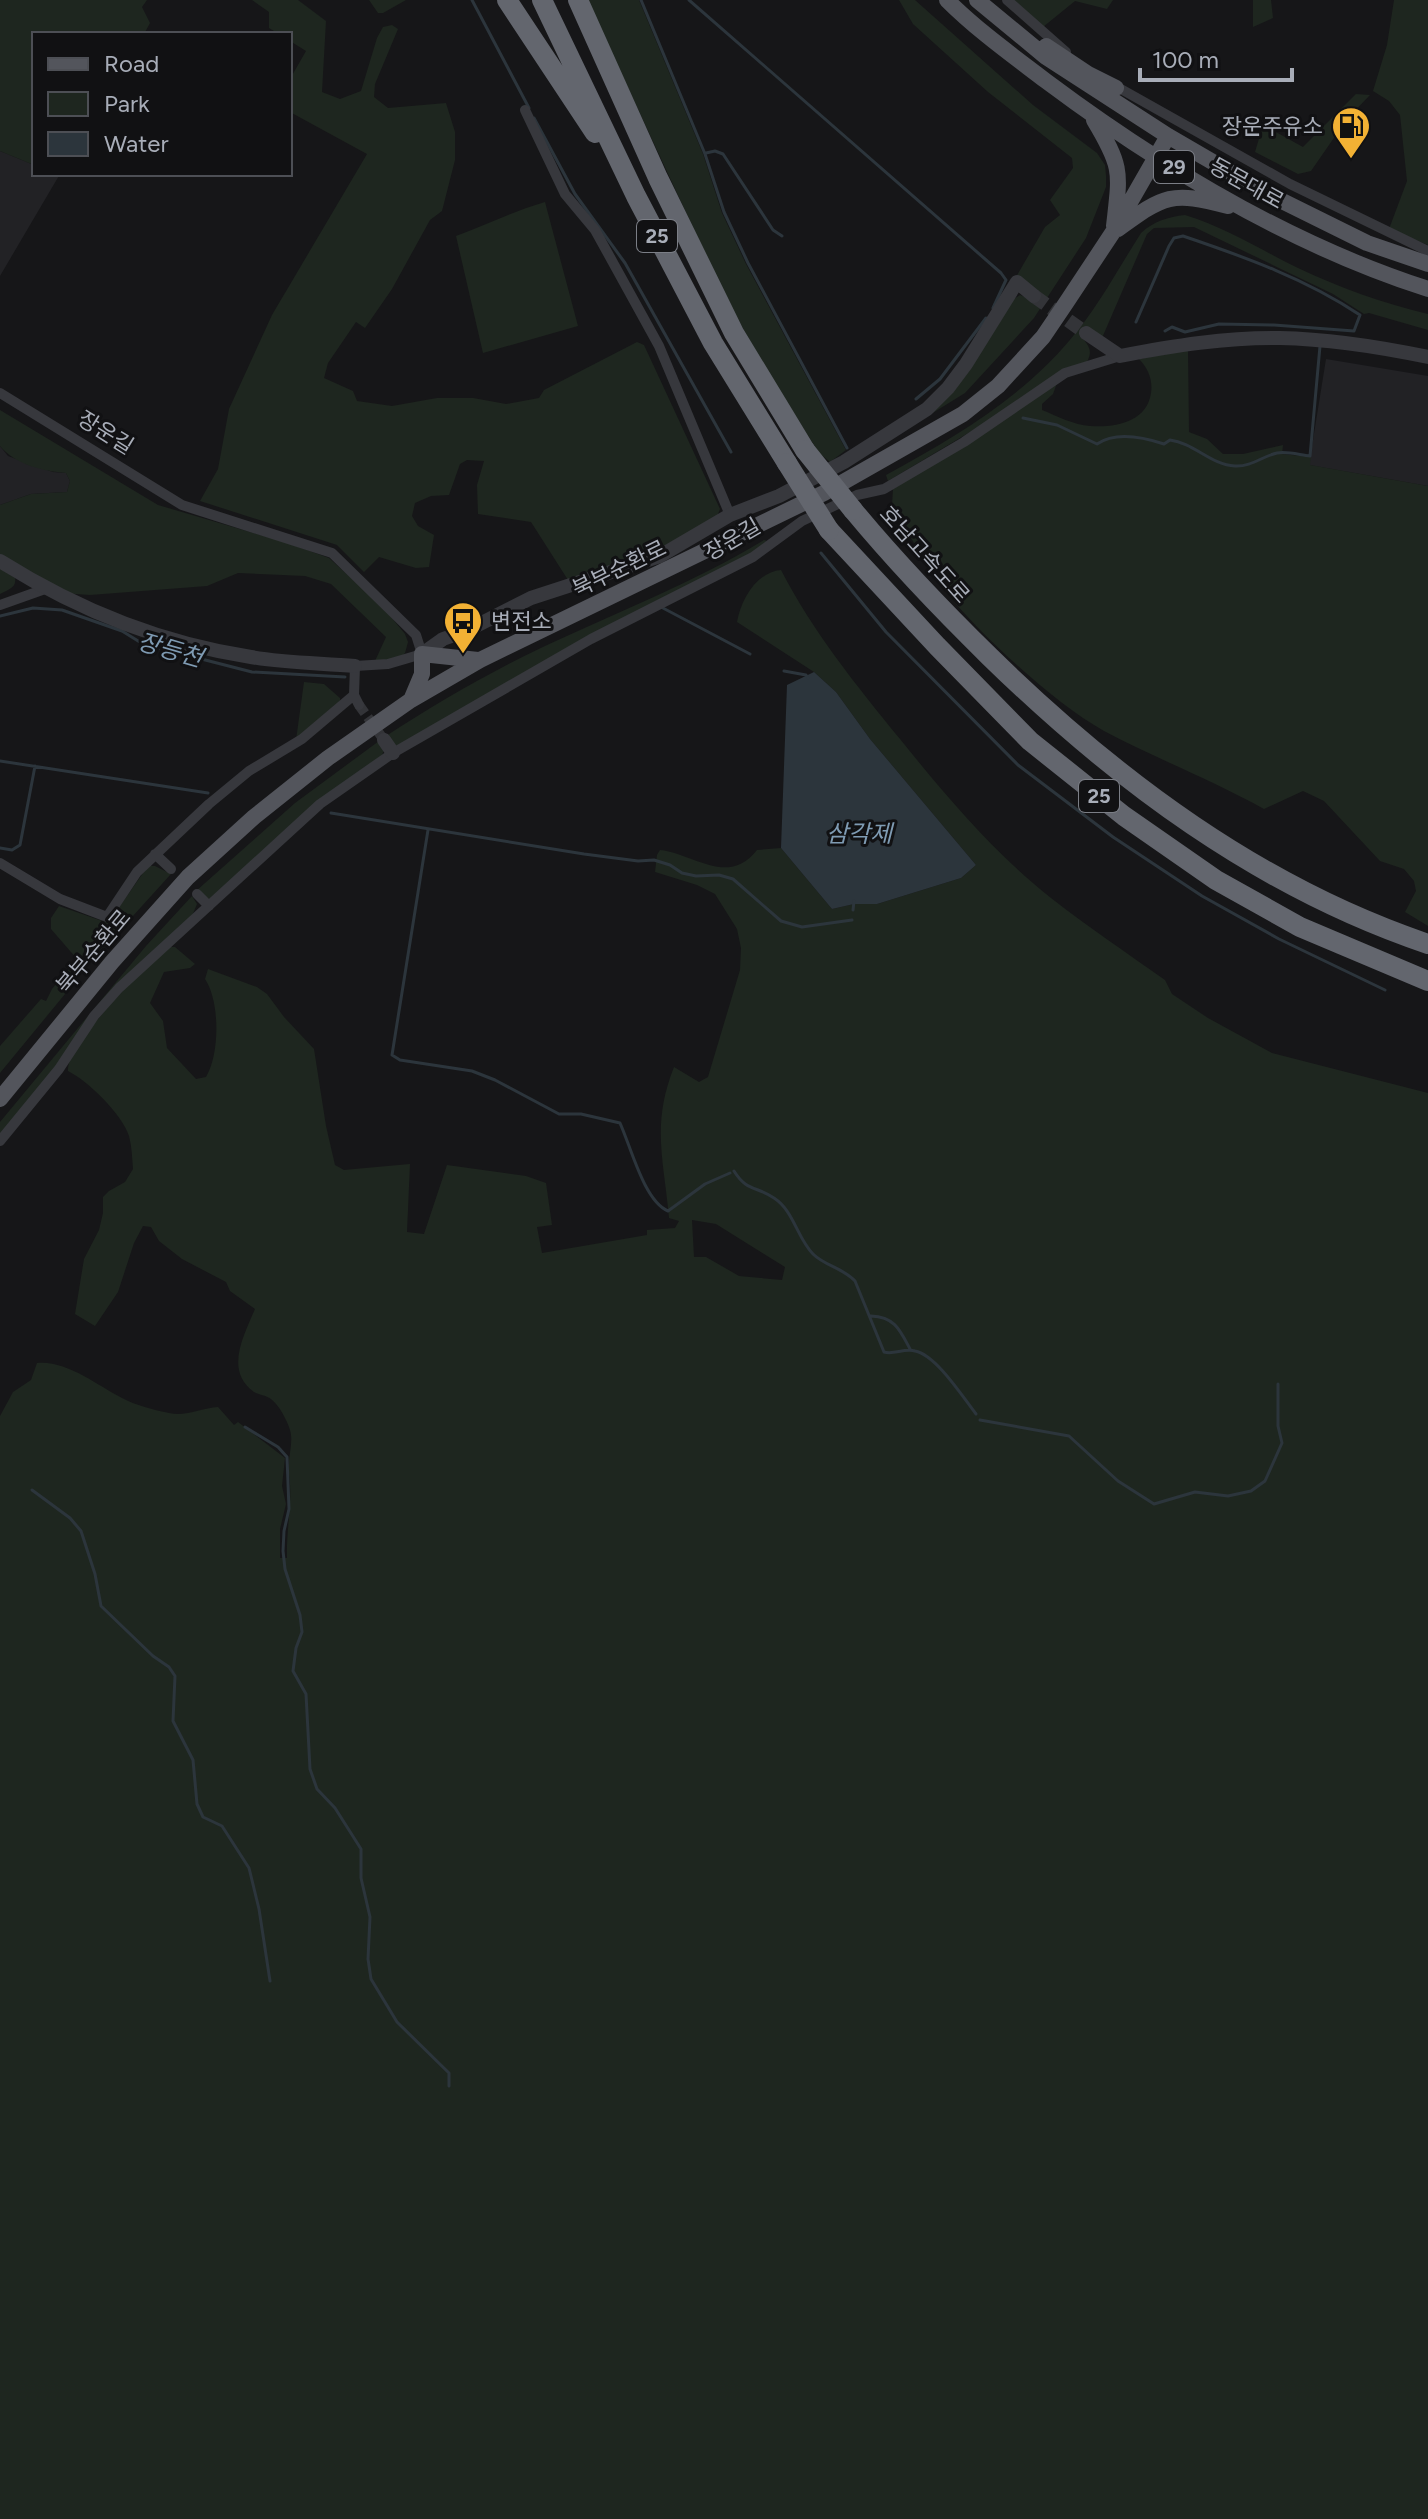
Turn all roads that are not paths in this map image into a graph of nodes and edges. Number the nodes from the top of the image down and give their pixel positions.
1 (507, 0) edge
2 (542, 0) edge
3 (947, 0) edge
4 (977, 0) edge
5 (1007, 0) edge
6 (581, 4) edge
7 (1025, 39) junction
8 (1116, 88) junction
9 (525, 110) dead end
10 (1091, 115) junction
11 (1168, 136) junction
12 (1157, 157) junction
13 (636, 196) junction
14 (1246, 210) junction
15 (1113, 232) junction
16 (1428, 251) edge
17 (1428, 264) edge
18 (1428, 289) edge
19 (1034, 296) tunnel mouth
20 (1086, 333) tunnel mouth
21 (1120, 356) junction
22 (1428, 357) edge
23 (0, 393) edge
24 (730, 515) junction
25 (0, 561) edge
26 (45, 589) junction
27 (0, 605) edge
28 (422, 654) junction
29 (480, 660) junction
30 (355, 666) junction
31 (411, 700) junction
32 (384, 740) tunnel mouth
33 (393, 753) junction
34 (155, 854) junction
35 (0, 863) edge
36 (171, 869) dead end
37 (197, 894) dead end
38 (209, 906) junction
39 (1428, 944) edge
40 (1428, 981) edge
41 (0, 1099) edge
42 (0, 1141) edge

1 - 13 highway
2 - 13 highway, 25
3 - 10 main road, 동문대로 / 29
4 - 7 main road, 동문대로 / 29
5 - 8 street
6 - 39 highway, 호남고속도로 / 25, bridge
7 - 8 main road
7 - 11 main road, 동문대로 / 29
8 - 16 street
9 - 24 street, 장운길
10 - 12 main road, 동문대로 / 29
10 - 15 main road
11 - 12 main road, 북부순환로
11 - 17 main road, 동문대로 / 29
12 - 14 main road, 동문대로 / 29
12 - 15 main road, 북부순환로
13 - 40 highway, 25, bridge
14 - 15 main road
14 - 18 main road, 동문대로 / 29
15 - 29 main road, 북부순환로
19 - 24 street, 장운길
20 - 21 street
21 - 22 street
21 - 33 street, 장운길
23 - 28 street, 장운길
24 - 28 street, 장운길
25 - 26 street, 장운길
26 - 27 street
26 - 30 street, 장운길
28 - 29 main road
28 - 30 street, 장운길
28 - 31 main road
29 - 31 main road, 북부순환로
30 - 34 street
31 - 41 main road, 북부순환로
32 - 33 street
33 - 38 street, 장운길
34 - 35 street
34 - 36 street
37 - 38 street
38 - 42 street, 장운길

